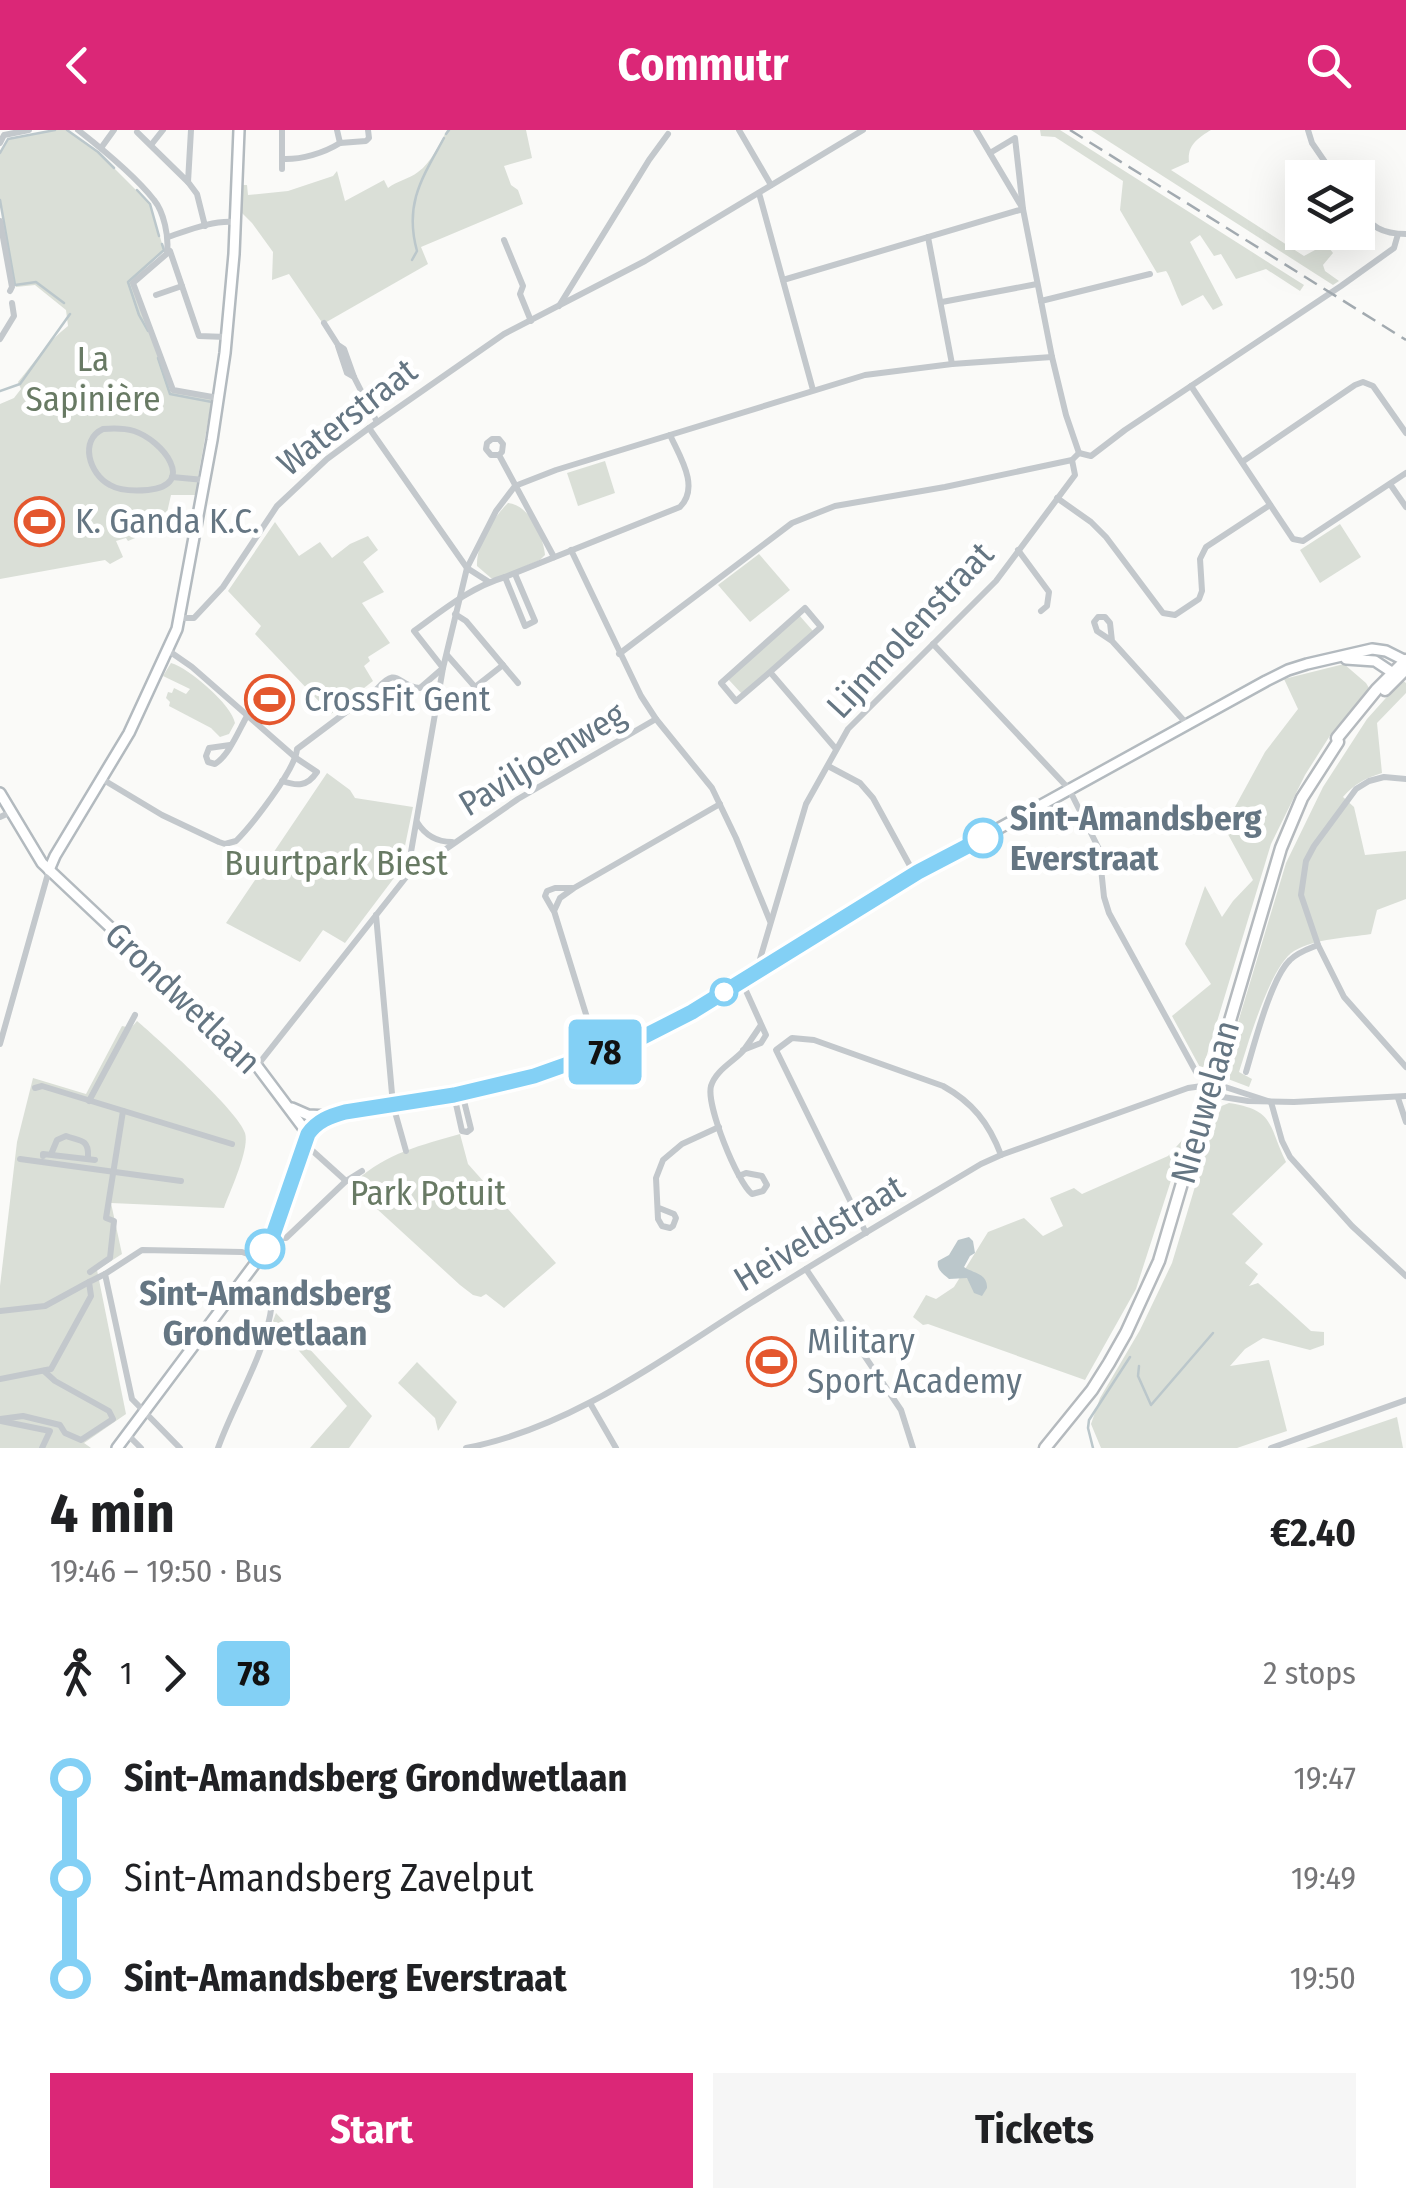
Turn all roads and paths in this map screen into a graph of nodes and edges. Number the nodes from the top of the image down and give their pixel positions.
1 (30, 130) edge
2 (78, 130) edge
3 (114, 130) edge
4 (163, 130) edge
5 (191, 130) edge
6 (239, 130) edge
7 (282, 130) edge
8 (337, 130) edge
9 (368, 130) edge
10 (739, 130) edge
11 (863, 130) edge
12 (976, 130) edge
13 (1308, 130) edge
14 (137, 132) edge
15 (668, 134) dead end
16 (0, 143) edge
17 (340, 143) junction
18 (151, 145) junction
19 (101, 148) junction
20 (990, 152) junction
21 (282, 159) junction
22 (1324, 160) edge
23 (282, 169) dead end
24 (188, 182) junction
25 (772, 185) junction
26 (760, 192) junction
27 (1023, 209) junction
28 (234, 222) junction
29 (0, 225) edge
30 (206, 226) junction
31 (1375, 228) edge
32 (1402, 234) edge
33 (167, 237) junction
34 (928, 237) junction
35 (504, 240) dead end
36 (168, 252) junction
37 (4, 266) edge
38 (1150, 274) dead end
39 (783, 280) junction
40 (1037, 284) junction
41 (182, 286) junction
42 (0, 289) edge
43 (156, 295) dead end
44 (1041, 301) junction
45 (942, 302) junction
46 (12, 303) dead end
47 (558, 307) junction
48 (531, 320) junction
49 (324, 323) dead end
50 (4, 328) edge
51 (226, 337) junction
52 (0, 339) edge
53 (1052, 357) junction
54 (952, 364) junction
55 (1191, 386) junction
56 (813, 390) junction
57 (219, 398) junction
58 (373, 425) junction
59 (1406, 434) edge
60 (670, 435) junction
61 (1079, 452) junction
62 (499, 454) dead end
63 (1072, 460) junction
64 (1242, 462) junction
65 (1406, 473) edge
66 (172, 476) junction
67 (204, 480) junction
68 (1390, 484) junction
69 (515, 486) junction
70 (1056, 498) junction
71 (1270, 505) junction
72 (1406, 507) edge
73 (571, 550) junction
74 (1018, 550) junction
75 (554, 557) junction
76 (466, 568) junction
77 (515, 574) junction
78 (506, 578) junction
79 (488, 582) junction
80 (459, 599) junction
81 (1041, 612) dead end
82 (455, 614) junction
83 (179, 618) junction
84 (1112, 641) dead end
85 (933, 644) junction
86 (169, 650) junction
87 (446, 654) junction
88 (619, 654) junction
89 (1338, 658) junction
90 (1406, 660) edge
91 (503, 665) junction
92 (443, 668) junction
93 (770, 672) junction
94 (1399, 673) edge
95 (518, 683) dead end
96 (248, 716) junction
97 (656, 719) junction
98 (1187, 724) junction
99 (230, 745) dead end
100 (836, 750) junction
101 (296, 758) junction
102 (828, 766) junction
103 (102, 779) junction
104 (1406, 779) edge
105 (282, 781) junction
106 (1070, 789) junction
107 (0, 792) edge
108 (720, 804) junction
109 (11, 812) junction
110 (0, 817) edge
111 (417, 822) junction
112 (453, 842) junction
113 (49, 870) junction
114 (915, 875) junction
115 (407, 876) junction
116 (574, 888) junction
117 (554, 911) junction
118 (376, 913) junction
119 (770, 922) junction
120 (359, 936) junction
121 (1318, 945) junction
122 (379, 949) junction
123 (764, 968) junction
124 (742, 982) junction
125 (0, 1000) edge
126 (12, 1003) junction
127 (135, 1015) dead end
128 (760, 1025) junction
129 (0, 1044) edge
130 (744, 1050) junction
131 (598, 1054) junction
132 (257, 1066) junction
133 (1406, 1067) edge
134 (1246, 1072) dead end
135 (1210, 1086) junction
136 (35, 1088) dead end
137 (458, 1094) junction
138 (1402, 1097) edge
139 (89, 1101) junction
140 (1271, 1102) junction
141 (394, 1105) junction
142 (289, 1107) junction
143 (123, 1111) junction
144 (330, 1116) junction
145 (1406, 1122) edge
146 (719, 1127) junction
147 (306, 1139) junction
148 (232, 1144) dead end
149 (406, 1151) dead end
150 (1000, 1155) junction
151 (47, 1156) junction
152 (20, 1159) dead end
153 (67, 1161) junction
154 (113, 1171) junction
155 (362, 1171) dead end
156 (739, 1176) dead end
157 (346, 1180) junction
158 (181, 1182) dead end
159 (659, 1208) dead end
160 (866, 1233) junction
161 (272, 1238) junction
162 (260, 1258) junction
163 (806, 1268) junction
164 (90, 1272) dead end
165 (105, 1274) junction
166 (1406, 1276) edge
167 (242, 1281) junction
168 (88, 1282) junction
169 (0, 1311) edge
170 (44, 1372) junction
171 (0, 1378) edge
172 (1406, 1400) edge
173 (590, 1403) junction
174 (144, 1412) junction
175 (23, 1416) junction
176 (0, 1420) edge
177 (20, 1426) junction
178 (128, 1434) junction
179 (42, 1448) edge
180 (117, 1448) edge
181 (141, 1448) edge
182 (180, 1448) edge
183 (218, 1448) edge
184 (466, 1448) edge
185 (616, 1448) edge
186 (913, 1448) edge
187 (1045, 1448) edge
188 (1270, 1448) edge

1 - 16 street
2 - 19 street
3 - 19 street
4 - 18 street
5 - 24 street
6 - 28 main road
7 - 21 street
8 - 17 street
9 - 17 street
10 - 25 street
11 - 25 street, Waterstraat
12 - 20 street
13 - 22 street
14 - 18 street
15 - 47 street
17 - 21 street
18 - 24 street
19 - 33 street
20 - 27 street
20 - 27 street
21 - 23 street
24 - 30 street
25 - 26 street, Waterstraat
26 - 39 street
26 - 47 street, Waterstraat
27 - 34 street
27 - 40 street
28 - 30 street
28 - 51 main road
29 - 37 street
30 - 33 street
31 - 32 street
32 - 55 street
33 - 36 street
34 - 39 street
34 - 45 street
35 - 48 street
36 - 41 street
36 - 57 street
37 - 42 street
38 - 44 street
39 - 56 street
40 - 44 street
40 - 45 street
41 - 43 street
41 - 51 street
44 - 53 street
45 - 54 street
46 - 50 street
47 - 48 street, Waterstraat
48 - 58 street, Waterstraat
49 - 58 street
50 - 52 street
51 - 57 main road
53 - 54 street
53 - 61 street
54 - 56 street
55 - 61 street
55 - 64 street
56 - 60 street
57 - 67 main road
58 - 76 street
58 - 83 street, Waterstraat
59 - 64 street
60 - 69 street
60 - 73 street
61 - 63 street
62 - 69 street
63 - 70 street, Lijnmolenstraat
63 - 88 street
64 - 71 street
65 - 68 street
66 - 66 street
66 - 67 street
67 - 83 main road
68 - 71 street
68 - 72 street
69 - 75 street
69 - 76 street
70 - 71 street
70 - 74 street, Lijnmolenstraat
73 - 75 street
73 - 88 street
74 - 81 street, Lijnmolenstraat
74 - 85 street, Lijnmolenstraat
75 - 77 street
76 - 79 street
76 - 80 street
77 - 78 street
77 - 78 street
78 - 79 street
79 - 80 street
80 - 82 street
80 - 92 street
82 - 87 street
82 - 91 street
83 - 86 main road
84 - 98 street
85 - 100 street, Lijnmolenstraat
85 - 106 street
86 - 96 street
86 - 103 main road
87 - 91 street
87 - 92 street
88 - 97 street
89 - 90 main road
89 - 94 main road
89 - 98 main road
90 - 94 main road, Nieuwelaan
91 - 95 street
92 - 101 street
92 - 111 street
93 - 93 street
93 - 100 street
94 - 135 main road, Nieuwelaan
96 - 99 street
96 - 101 street
97 - 108 street
97 - 112 street, Paviljoenweg
98 - 106 main road
100 - 102 street, Lijnmolenstraat
101 - 105 street
101 - 105 street
102 - 114 street
102 - 119 street, Lijnmolenstraat
103 - 105 street
103 - 113 main road
104 - 121 street
106 - 114 main road
106 - 135 street
107 - 109 main road, Grondwetlaan
108 - 116 street
108 - 119 street
109 - 110 street
109 - 113 main road, Grondwetlaan
111 - 112 street
111 - 115 street
112 - 115 street, Paviljoenweg
113 - 126 street
113 - 132 main road, Grondwetlaan
114 - 123 main road
115 - 118 street, Paviljoenweg
116 - 117 street
116 - 117 street
117 - 131 street
118 - 120 street, Paviljoenweg
118 - 122 street
119 - 123 street, Lijnmolenstraat
120 - 122 street
120 - 132 street, Paviljoenweg
121 - 133 street
121 - 134 street
122 - 141 street
123 - 124 main road
124 - 128 street
124 - 131 main road
125 - 126 street
126 - 129 street
127 - 139 street
128 - 130 street
128 - 130 street
130 - 146 street
131 - 137 main road
132 - 142 main road, Grondwetlaan
135 - 140 street, Heiveldstraat
135 - 150 street, Heiveldstraat
135 - 187 main road, Nieuwelaan
136 - 139 street
137 - 137 street
137 - 141 main road
138 - 140 street, Heiveldstraat
138 - 145 street
139 - 143 street
140 - 166 street
141 - 144 main road
141 - 149 street
142 - 144 main road
142 - 147 main road, Grondwetlaan
143 - 148 street
143 - 154 street
144 - 147 main road
146 - 156 street
146 - 159 street
147 - 157 street
147 - 161 main road
150 - 160 street, Heiveldstraat
150 - 160 street
151 - 152 street
151 - 153 street
151 - 153 street
153 - 154 street
154 - 158 street
154 - 164 street
155 - 157 street
157 - 161 street
160 - 163 street, Heiveldstraat
161 - 162 main road
162 - 165 street
162 - 167 main road
163 - 173 street, Heiveldstraat
163 - 186 street
165 - 168 street
165 - 174 street
167 - 174 main road
167 - 183 street
168 - 169 street
168 - 170 street
170 - 171 street
170 - 175 street
172 - 188 street
173 - 184 street, Heiveldstraat
173 - 185 street
174 - 178 main road
174 - 182 street
175 - 176 street
175 - 177 street
176 - 177 street
177 - 179 street
178 - 180 main road
178 - 181 street

